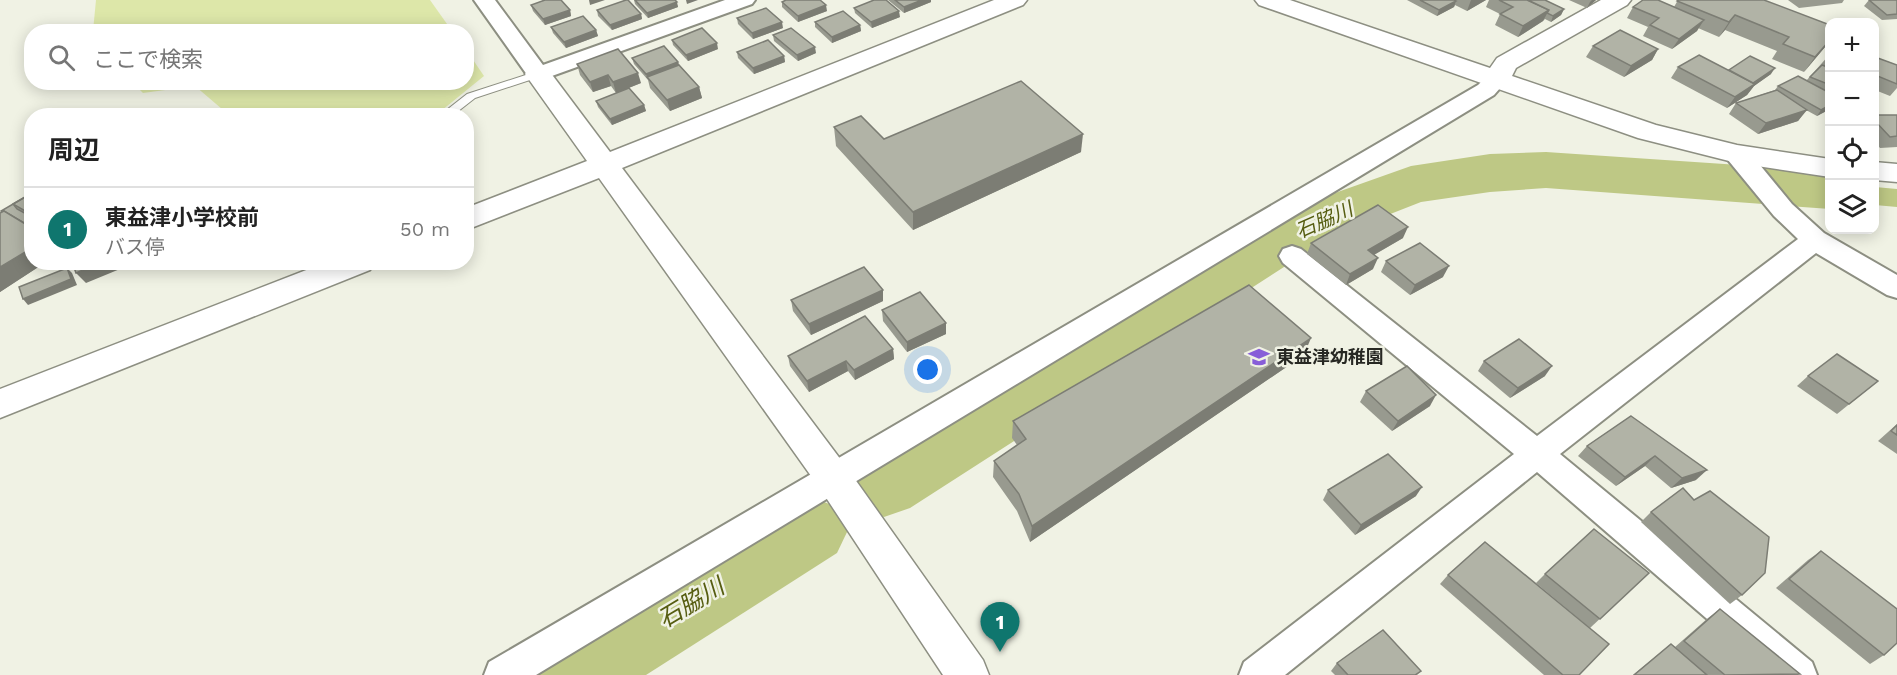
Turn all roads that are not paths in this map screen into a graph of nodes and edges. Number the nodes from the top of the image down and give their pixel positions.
1 (745, 0) edge
2 (1015, 0) edge
3 (1267, 0) edge
4 (1619, 0) edge
5 (488, 1) edge
6 (538, 74) junction
7 (1498, 78) junction
8 (455, 108) edge
9 (1737, 154) junction
10 (605, 166) junction
11 (1825, 167) edge
12 (1879, 171) edge
13 (1897, 173) edge
14 (474, 217) edge
15 (1815, 240) junction
16 (1292, 256) dead end
17 (339, 270) edge
18 (1897, 288) edge
19 (0, 404) edge
20 (1537, 454) junction
21 (834, 479) junction
22 (502, 675) edge
23 (968, 675) edge
24 (1257, 675) edge
25 (1799, 675) edge

1 - 6 street
2 - 10 street
3 - 7 street
4 - 7 street
5 - 6 street
6 - 8 lane
6 - 10 street
7 - 9 street
7 - 21 street
9 - 11 street
9 - 15 street
10 - 14 street
10 - 21 street
12 - 13 street
15 - 18 street
15 - 20 street
16 - 20 street
17 - 19 street
20 - 24 street
20 - 25 street
21 - 22 street
21 - 23 street

